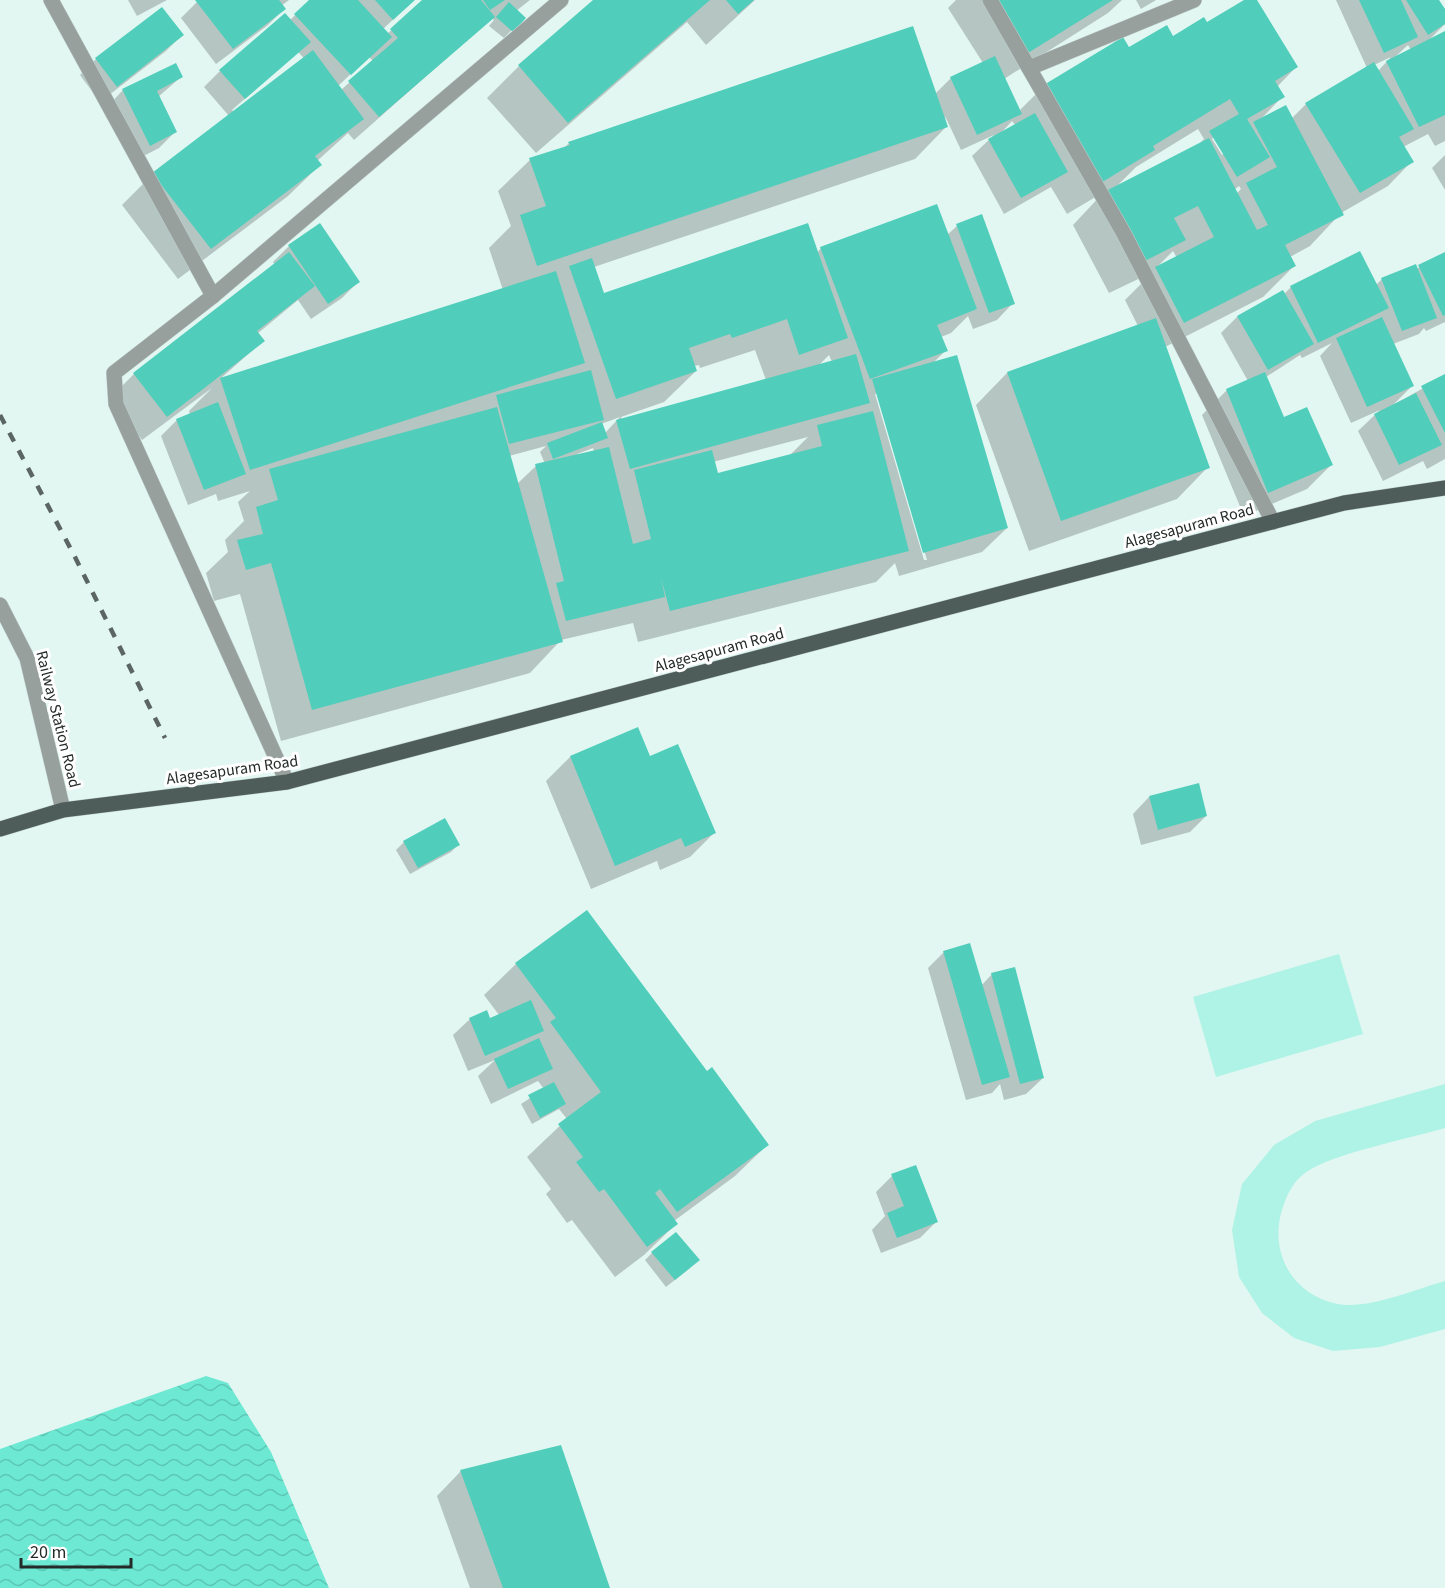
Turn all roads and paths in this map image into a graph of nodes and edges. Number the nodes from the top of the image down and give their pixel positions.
1 (51, 0) edge
2 (561, 0) edge
3 (990, 0) edge
4 (1194, 0) edge
5 (1029, 68) junction
6 (213, 296) junction
7 (1445, 488) edge
8 (1273, 522) junction
9 (0, 605) edge
10 (287, 782) junction
11 (63, 810) junction
12 (0, 829) edge

1 - 6 street
2 - 6 street
3 - 5 street
4 - 5 street
5 - 8 street
6 - 10 street
7 - 8 main road, Alagesapuram Road
8 - 10 main road, Alagesapuram Road
9 - 11 street, Railway Station Road
10 - 11 main road, Alagesapuram Road
11 - 12 main road, Alagesapuram Road

